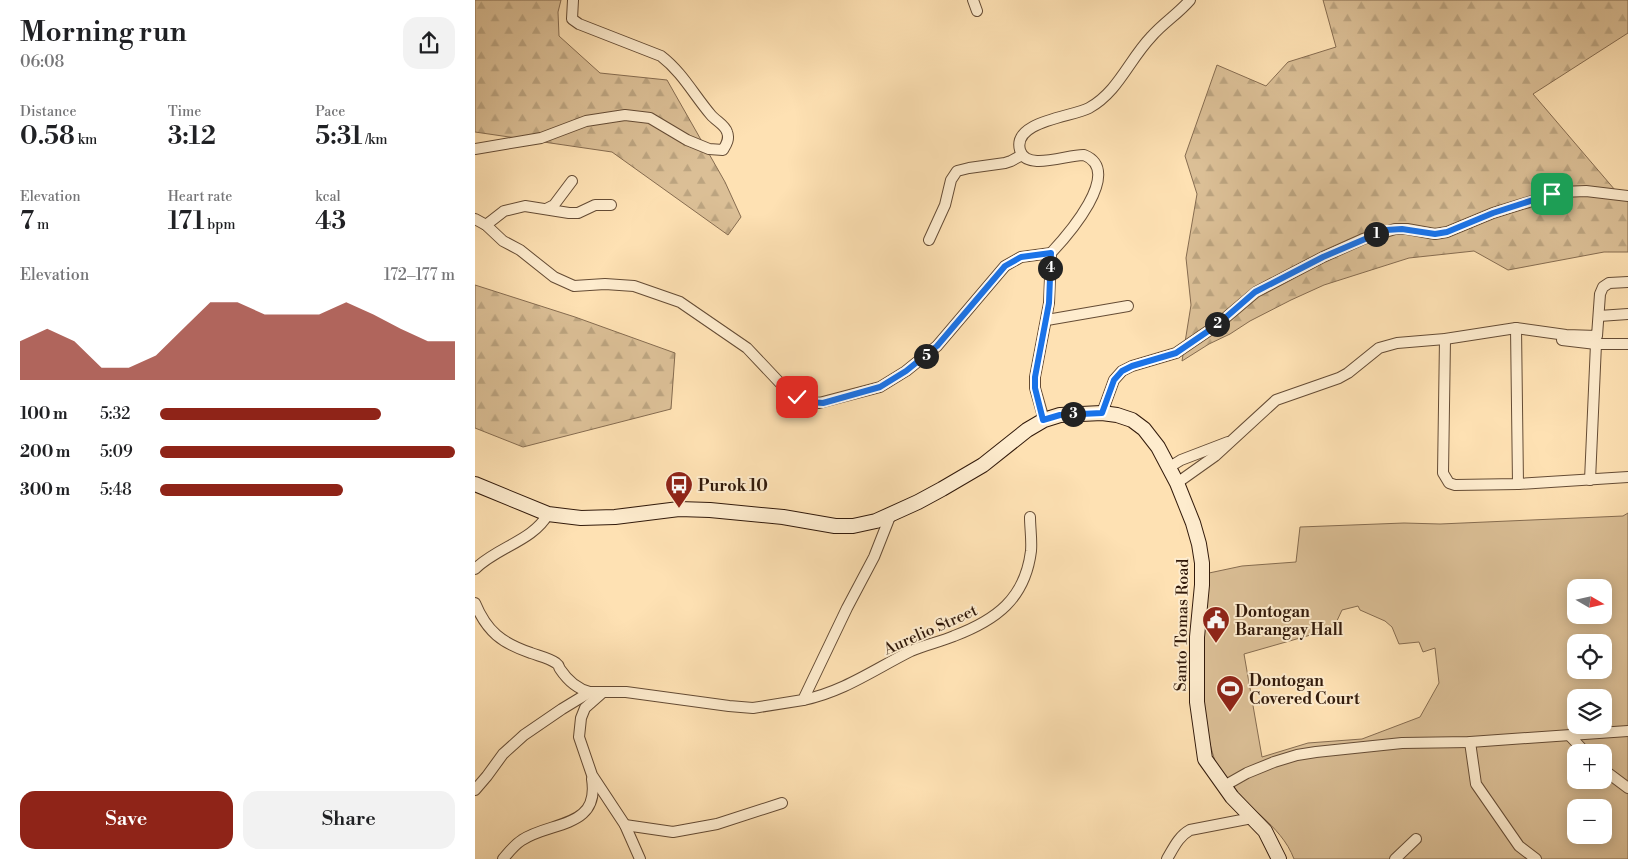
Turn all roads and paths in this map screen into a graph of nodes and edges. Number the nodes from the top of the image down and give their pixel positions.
1 (573, 0) edge
2 (973, 0) edge
3 (1190, 0) edge
4 (977, 11) dead end
5 (475, 149) edge
6 (1022, 155) junction
7 (572, 181) dead end
8 (1628, 196) edge
9 (611, 205) dead end
10 (545, 209) junction
11 (475, 219) edge
12 (487, 225) junction
13 (929, 240) dead end
14 (1051, 253) junction
15 (1628, 282) edge
16 (1128, 306) dead end
17 (1628, 314) edge
18 (1599, 316) junction
19 (1047, 320) junction
20 (1516, 331) junction
21 (1445, 339) junction
22 (1596, 344) junction
23 (1628, 344) edge
24 (1102, 413) junction
25 (1043, 420) junction
26 (1234, 440) junction
27 (1168, 468) junction
28 (1628, 477) edge
29 (1590, 480) junction
30 (1177, 483) junction
31 (475, 484) edge
32 (1518, 484) junction
33 (548, 514) junction
34 (891, 514) junction
35 (1030, 517) dead end
36 (475, 569) edge
37 (475, 603) edge
38 (590, 692) junction
39 (602, 693) junction
40 (803, 700) junction
41 (1628, 731) edge
42 (1570, 736) junction
43 (1470, 742) junction
44 (1578, 744) edge
45 (592, 775) junction
46 (1612, 776) edge
47 (1224, 786) junction
48 (1628, 788) edge
49 (475, 790) edge
50 (781, 803) dead end
51 (1252, 818) junction
52 (625, 825) junction
53 (1416, 839) dead end
54 (503, 859) edge
55 (640, 859) edge
56 (1167, 859) edge
57 (1279, 859) edge
58 (1395, 859) edge
59 (1536, 859) edge

1 - 5 street
2 - 4 street
3 - 6 street
6 - 13 street
6 - 14 street
7 - 10 street
8 - 24 street
9 - 10 street
10 - 12 street
11 - 12 street
12 - 14 street
14 - 19 street
15 - 18 street
16 - 19 street
17 - 18 street
18 - 20 street
19 - 25 street
20 - 21 street
20 - 22 street
20 - 32 street
21 - 26 street
21 - 32 street
22 - 23 street
22 - 29 street
24 - 25 street, Santo Tomas Road
24 - 27 street, Santo Tomas Road
25 - 34 street, Santo Tomas Road
26 - 27 street
26 - 30 street
27 - 30 street, Santo Tomas Road
28 - 29 street
29 - 32 street
30 - 47 street, Santo Tomas Road
31 - 33 street, Santo Tomas Road
33 - 34 street, Santo Tomas Road
33 - 36 street
34 - 40 street
35 - 40 street, Aurelio Street
37 - 38 street
38 - 39 street, Aurelio Street
38 - 49 street
39 - 40 street, Aurelio Street
39 - 45 street
41 - 42 street
42 - 43 street
42 - 44 street
43 - 47 street
43 - 59 street
45 - 52 street
45 - 54 street
46 - 48 street
47 - 51 street, Santo Tomas Road
50 - 52 street
51 - 56 street
51 - 57 street, Santo Tomas Road
52 - 55 street
53 - 58 street

